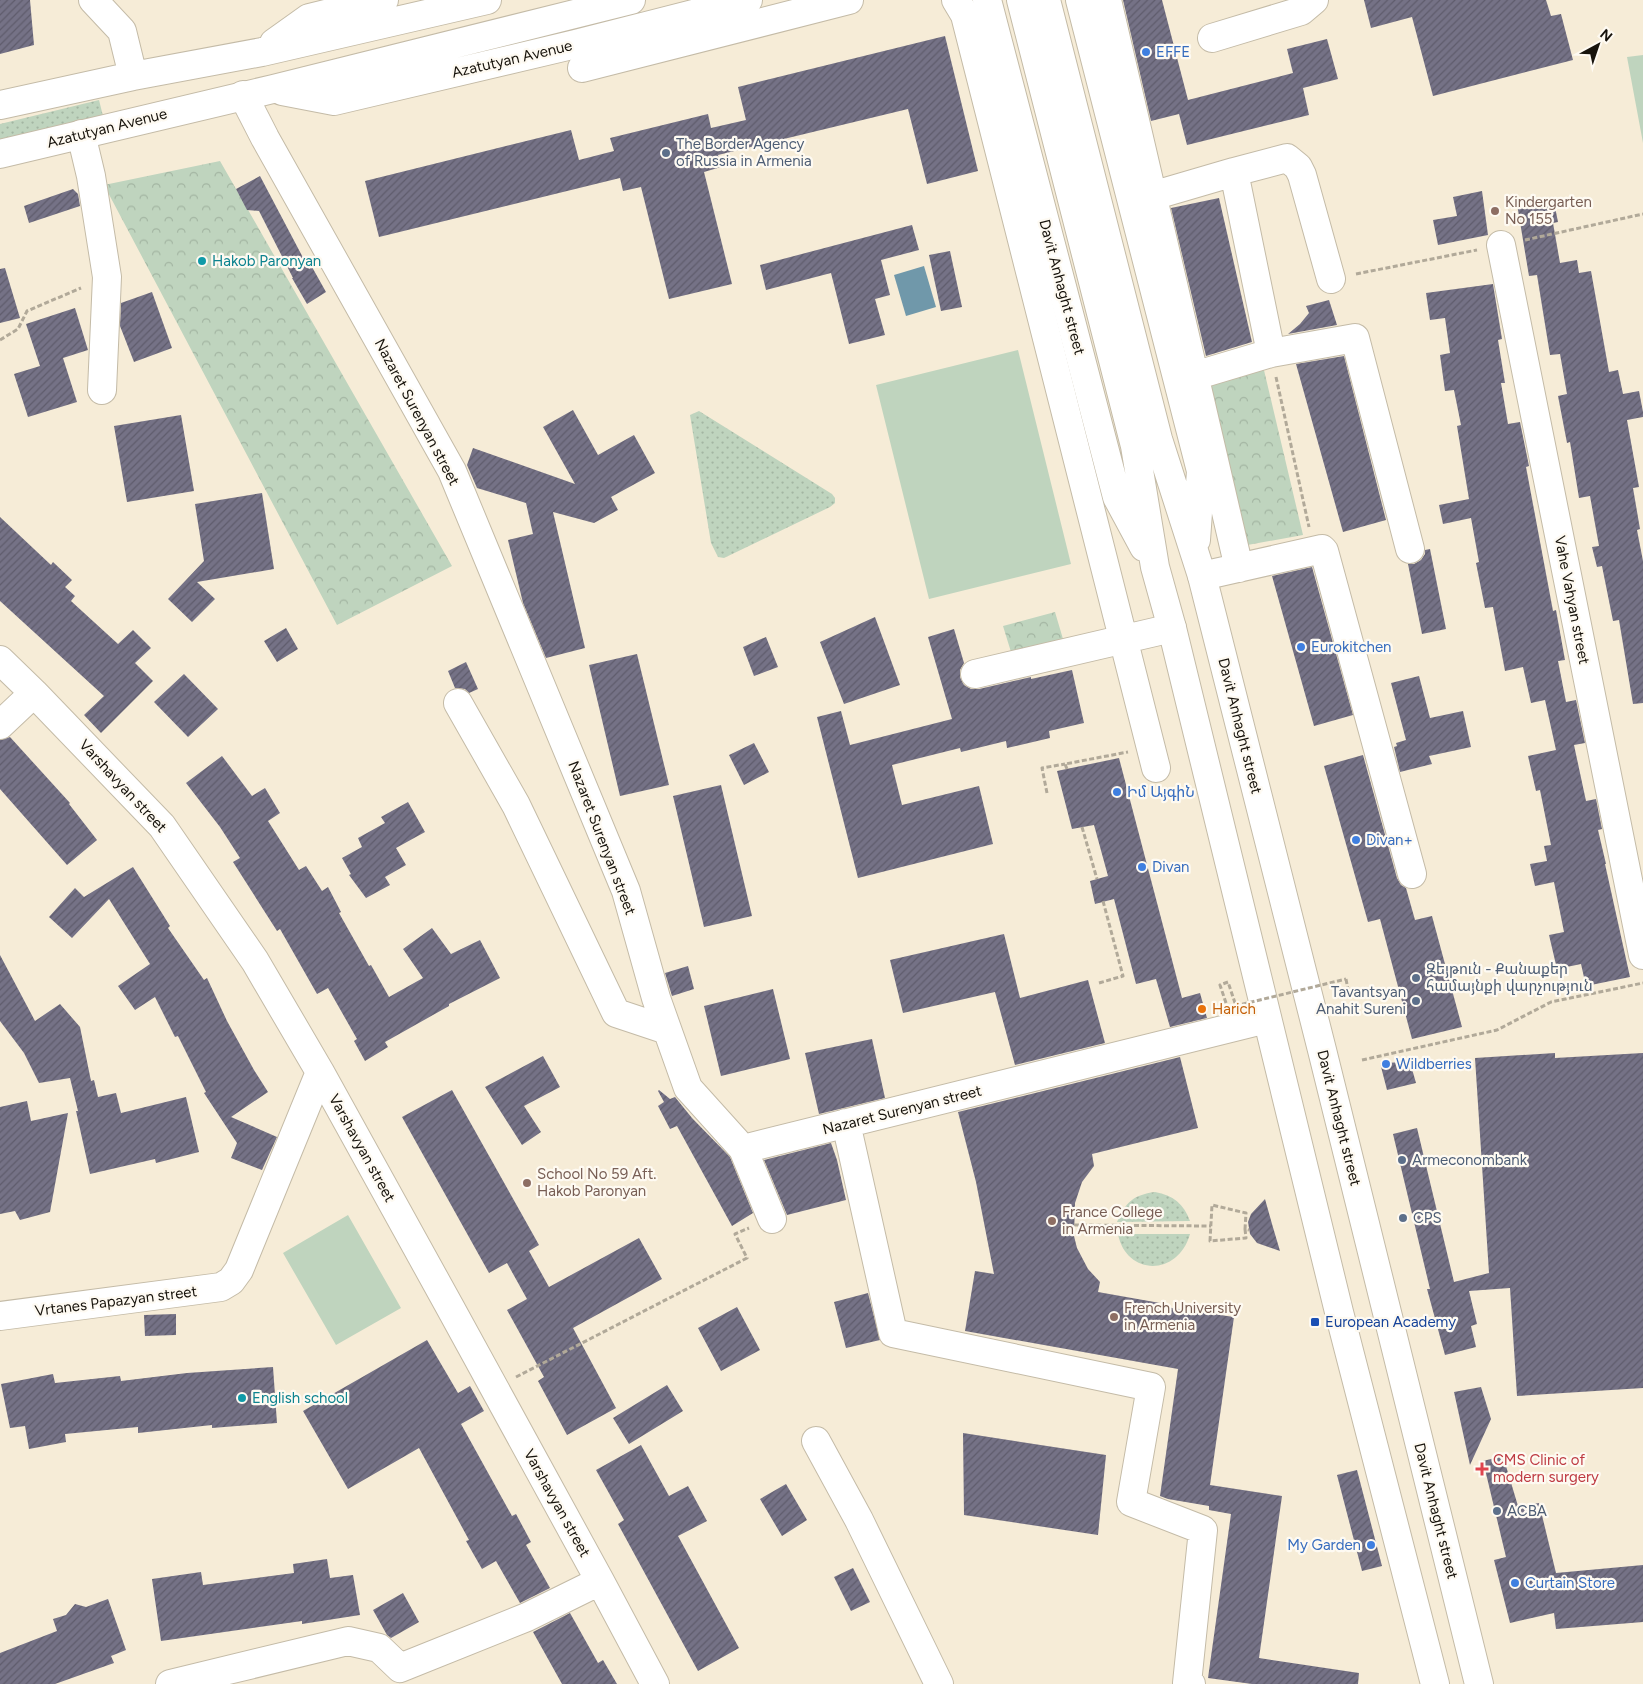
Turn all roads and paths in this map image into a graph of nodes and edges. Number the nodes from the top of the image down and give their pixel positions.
1 (384, 0) edge
2 (488, 0) edge
3 (631, 0) edge
4 (748, 0) edge
5 (849, 0) edge
6 (956, 0) edge
7 (987, 0) edge
8 (1021, 0) edge
9 (1046, 0) edge
10 (1080, 0) edge
11 (1107, 0) edge
12 (1314, 0) edge
13 (102, 3) edge
14 (1212, 38) dead end
15 (262, 52) junction
16 (582, 68) dead end
17 (133, 76) junction
18 (273, 89) junction
19 (243, 95) junction
20 (0, 105) edge
21 (81, 134) junction
22 (0, 154) edge
23 (1234, 172) junction
24 (1152, 196) junction
25 (1643, 214) edge
26 (1501, 245) junction
27 (107, 277) junction
28 (1331, 278) joint
29 (0, 340) edge
30 (1272, 353) junction
31 (1194, 376) junction
32 (102, 390) dead end
33 (1410, 549) dead end
34 (1314, 552) junction
35 (1199, 565) junction
36 (1155, 567) junction
37 (1239, 568) junction
38 (1172, 628) junction
39 (1124, 638) junction
40 (0, 660) edge
41 (975, 674) dead end
42 (34, 693) junction
43 (458, 703) dead end
44 (0, 725) edge
45 (1153, 758) joint
46 (1065, 764) junction
47 (1067, 769) dead end
48 (1047, 793) dead end
49 (1082, 827) dead end
50 (1412, 874) dead end
51 (1098, 879) dead end
52 (1104, 901) dead end
53 (1643, 955) edge
54 (1099, 983) dead end
55 (1643, 983) edge
56 (1356, 994) dead end
57 (1227, 1008) dead end
58 (1267, 1019) junction
59 (667, 1030) junction
60 (1362, 1060) dead end
61 (320, 1072) junction
62 (846, 1123) junction
63 (744, 1149) junction
64 (772, 1219) joint
65 (1074, 1225) dead end
66 (1211, 1226) junction
67 (0, 1316) edge
68 (494, 1388) junction
69 (816, 1441) dead end
70 (600, 1581) junction
71 (170, 1684) edge
72 (655, 1684) edge
73 (939, 1684) edge
74 (1191, 1684) edge
75 (1435, 1684) edge
76 (1479, 1684) edge

1 - 15 main road
2 - 15 main road
3 - 18 main road, Azatutyan Avenue
4 - 18 main road, Azatutyan Avenue
5 - 16 main road
6 - 39 main road
7 - 36 main road, Davit Anhaght street
8 - 36 main road, Davit Anhaght street
9 - 35 main road, Davit Anhaght street
10 - 35 main road, Davit Anhaght street
11 - 24 main road
12 - 14 main road
13 - 17 main road
15 - 17 main road
17 - 20 main road
18 - 19 main road, Azatutyan Avenue
19 - 21 main road, Azatutyan Avenue
19 - 59 main road, Nazaret Surenyan street
21 - 22 main road, Azatutyan Avenue
21 - 27 main road
23 - 24 main road
23 - 28 main road
23 - 30 main road
24 - 31 main road
25 - 26 path
26 - 28 path
26 - 53 main road, Vahe Vahyan street
27 - 29 path
27 - 32 main road
30 - 31 main road
30 - 33 main road
30 - 34 path
31 - 37 main road
34 - 37 main road
34 - 50 main road
35 - 37 main road
35 - 76 main road, Davit Anhaght street
36 - 38 main road, Davit Anhaght street
38 - 39 main road
38 - 58 main road, Davit Anhaght street
39 - 41 main road
39 - 45 main road
40 - 42 main road, Varshavyan street
42 - 44 main road
42 - 61 main road, Varshavyan street
43 - 59 main road
45 - 46 path
46 - 47 path
46 - 48 path
49 - 51 path
52 - 54 path
55 - 60 path
56 - 57 path, bridge
58 - 62 main road, Nazaret Surenyan street
58 - 75 main road, Davit Anhaght street
59 - 63 main road, Nazaret Surenyan street
61 - 67 main road, Vrtanes Papazyan street
61 - 68 main road, Varshavyan street
62 - 63 main road, Nazaret Surenyan street
62 - 74 main road
63 - 64 main road
64 - 68 path
65 - 66 path
66 - 66 path
68 - 70 main road, Varshavyan street
69 - 73 main road
70 - 71 main road
70 - 72 main road, Varshavyan street

